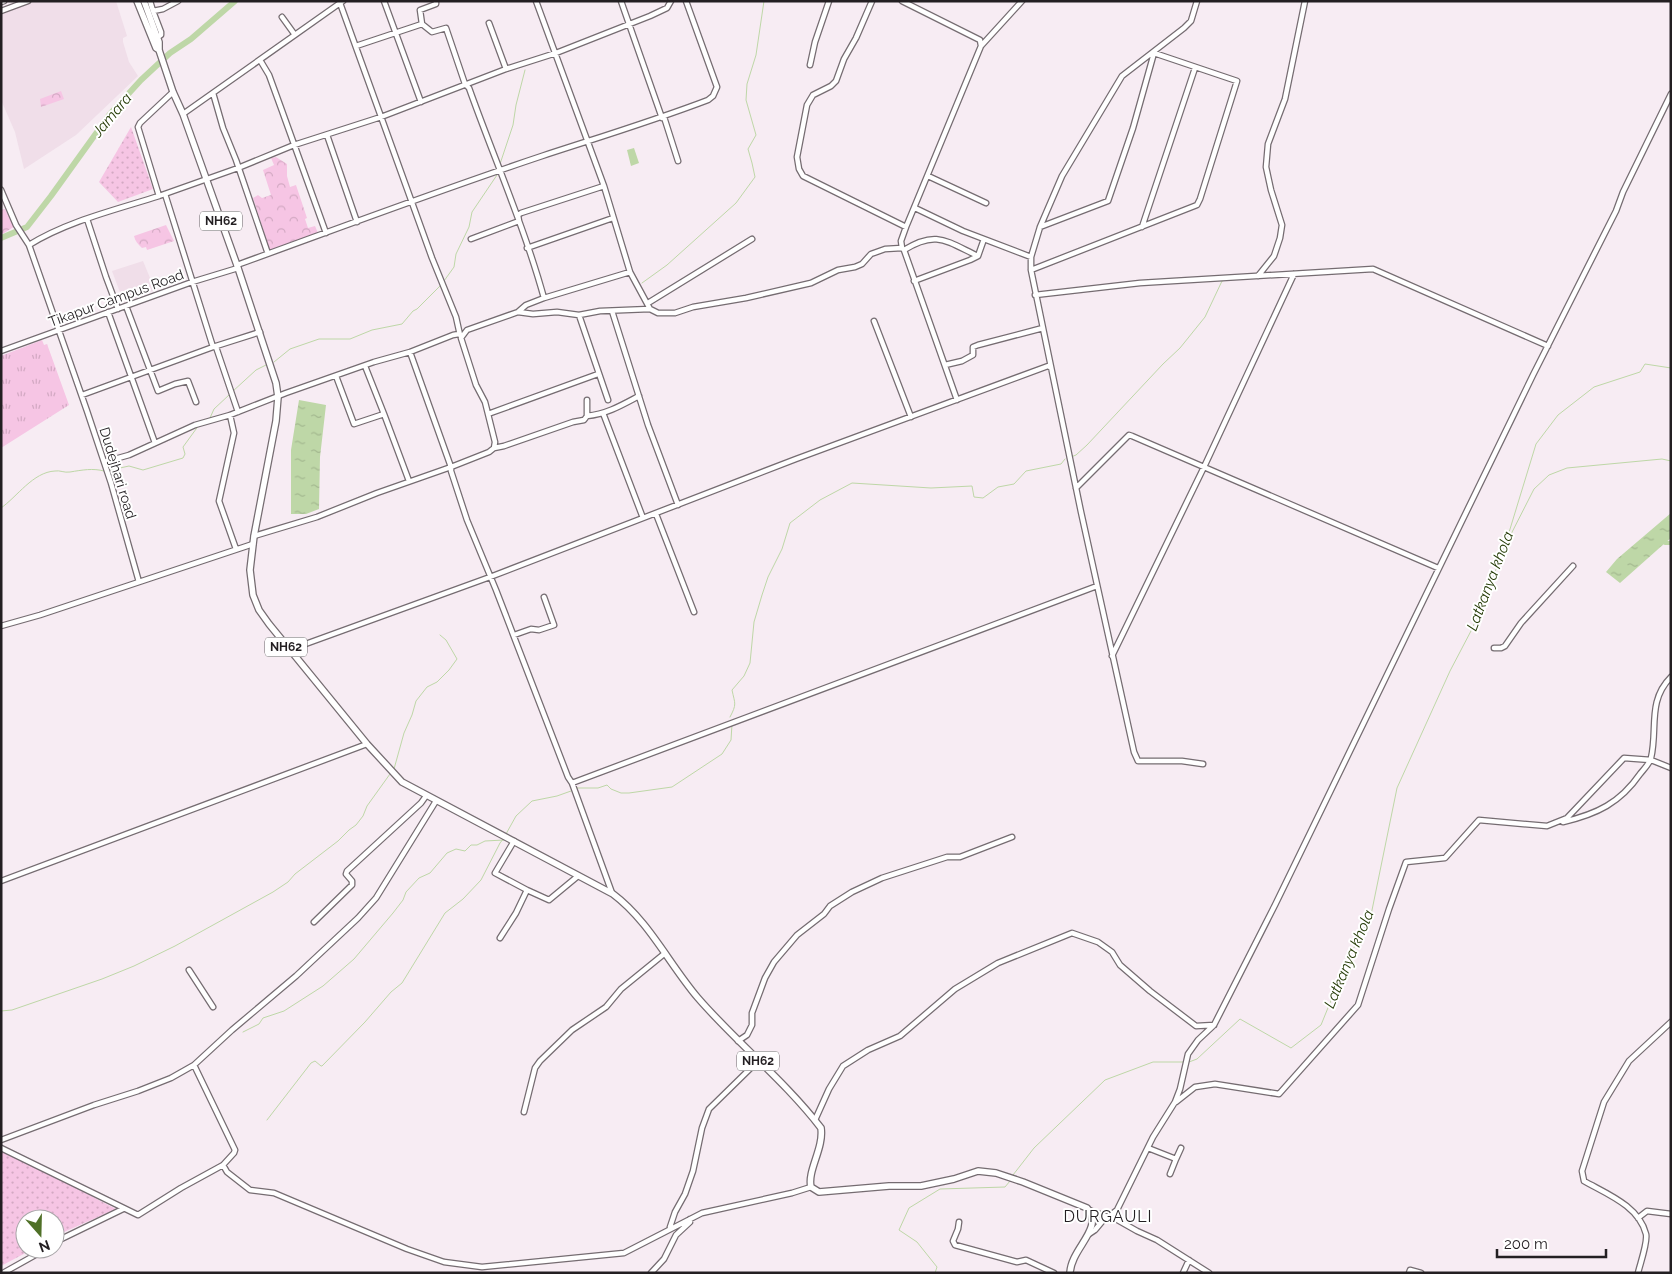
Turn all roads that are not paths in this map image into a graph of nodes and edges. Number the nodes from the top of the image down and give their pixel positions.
1 (28, 1) edge
2 (136, 1) edge
3 (144, 1) edge
4 (150, 1) edge
5 (178, 1) edge
6 (384, 1) edge
7 (436, 1) edge
8 (536, 1) edge
9 (621, 1) edge
10 (671, 1) edge
11 (686, 1) edge
12 (829, 1) edge
13 (872, 1) edge
14 (902, 1) edge
15 (1022, 1) edge
16 (1197, 1) edge
17 (1305, 1) edge
18 (342, 2) edge
19 (1, 11) edge
20 (153, 11) junction
21 (282, 17) dead end
22 (489, 23) dead end
23 (422, 24) junction
24 (630, 24) junction
25 (396, 32) junction
26 (295, 35) junction
27 (158, 37) junction
28 (356, 46) junction
29 (981, 46) junction
30 (160, 51) junction
31 (556, 53) junction
32 (1154, 53) junction
33 (260, 60) junction
34 (810, 65) dead end
35 (1195, 68) junction
36 (506, 69) junction
37 (465, 84) junction
38 (174, 92) junction
39 (213, 92) junction
40 (1671, 94) edge
41 (421, 102) junction
42 (183, 114) junction
43 (381, 117) junction
44 (663, 117) junction
45 (327, 135) junction
46 (588, 142) junction
47 (294, 145) junction
48 (678, 161) dead end
49 (238, 168) junction
50 (499, 171) junction
51 (928, 176) junction
52 (206, 180) junction
53 (604, 186) junction
54 (1, 190) edge
55 (165, 194) junction
56 (159, 196) junction
57 (412, 201) junction
58 (986, 203) dead end
59 (4, 206) edge
60 (915, 208) junction
61 (613, 218) junction
62 (87, 219) junction
63 (519, 221) junction
64 (357, 222) junction
65 (1040, 227) junction
66 (1142, 227) junction
67 (906, 228) junction
68 (326, 233) junction
69 (471, 239) dead end
70 (752, 239) dead end
71 (984, 240) junction
72 (29, 246) junction
73 (527, 248) junction
74 (903, 249) junction
75 (267, 251) dead end
76 (978, 256) junction
77 (1031, 258) junction
78 (238, 266) junction
79 (1031, 270) junction
80 (630, 272) junction
81 (1294, 274) junction
82 (1258, 276) junction
83 (914, 281) junction
84 (192, 282) junction
85 (1035, 295) junction
86 (544, 298) junction
87 (648, 303) junction
88 (126, 306) junction
89 (118, 309) junction
90 (650, 309) junction
91 (612, 311) junction
92 (108, 312) junction
93 (518, 312) junction
94 (579, 315) junction
95 (874, 320) dead end
96 (1043, 328) junction
97 (59, 330) junction
98 (260, 332) junction
99 (460, 336) junction
100 (1548, 346) junction
101 (215, 347) junction
102 (1, 351) edge
103 (410, 352) junction
104 (944, 365) junction
105 (364, 366) junction
106 (1051, 368) junction
107 (150, 370) junction
108 (598, 374) junction
109 (336, 376) junction
110 (132, 378) junction
111 (82, 395) junction
112 (639, 396) junction
113 (278, 397) junction
114 (587, 400) dead end
115 (608, 400) dead end
116 (957, 400) junction
117 (196, 402) dead end
118 (238, 412) junction
119 (603, 413) junction
120 (384, 414) junction
121 (488, 414) junction
122 (230, 415) junction
123 (587, 416) junction
124 (911, 417) junction
125 (155, 443) junction
126 (494, 448) junction
127 (104, 462) junction
128 (451, 467) junction
129 (1204, 467) junction
130 (409, 482) junction
131 (1076, 488) junction
132 (678, 505) junction
133 (656, 514) junction
134 (643, 518) junction
135 (254, 536) junction
136 (253, 544) junction
137 (236, 549) junction
138 (1572, 566) dead end
139 (1438, 568) junction
140 (490, 577) junction
141 (140, 582) junction
142 (1096, 586) junction
143 (544, 597) dead end
144 (694, 612) dead end
145 (1, 626) edge
146 (514, 635) junction
147 (1494, 648) dead end
148 (289, 650) junction
149 (1112, 657) junction
150 (1671, 677) edge
151 (367, 744) junction
152 (1651, 760) junction
153 (1203, 764) dead end
154 (1671, 768) edge
155 (572, 783) junction
156 (426, 796) junction
157 (436, 801) junction
158 (1547, 826) junction
159 (1012, 838) dead end
160 (514, 841) junction
161 (578, 876) junction
162 (1, 881) edge
163 (527, 890) junction
164 (613, 894) junction
165 (314, 922) dead end
166 (500, 938) dead end
167 (664, 954) junction
168 (189, 970) dead end
169 (213, 1007) dead end
170 (1671, 1022) edge
171 (1214, 1025) junction
172 (738, 1041) junction
173 (758, 1061) junction
174 (194, 1065) junction
175 (1175, 1102) junction
176 (524, 1112) dead end
177 (815, 1120) junction
178 (1, 1140) edge
179 (1, 1148) edge
180 (1148, 1148) junction
181 (1181, 1148) dead end
182 (1176, 1159) junction
183 (223, 1165) junction
184 (1170, 1174) dead end
185 (811, 1187) junction
186 (123, 1209) junction
187 (1089, 1210) junction
188 (1670, 1214) edge
189 (1108, 1217) junction
190 (1638, 1218) junction
191 (690, 1219) junction
192 (958, 1222) dead end
193 (670, 1228) junction
194 (1089, 1234) junction
195 (65, 1237) edge
196 (28, 1259) edge
197 (1189, 1260) junction
198 (1070, 1272) edge
199 (3, 1273) edge
200 (651, 1273) edge
201 (1054, 1273) edge
202 (1064, 1273) edge
203 (1183, 1273) edge
204 (1209, 1273) edge
205 (1409, 1273) edge
206 (1421, 1273) edge
207 (1638, 1273) edge

1 - 19 street
2 - 30 main road, NH62
3 - 27 main road, NH62
4 - 20 street
5 - 20 street
6 - 25 street
7 - 23 street
8 - 31 street
9 - 24 street
10 - 24 street
11 - 44 street, Tikapur Campus Road
12 - 34 street
13 - 67 street
14 - 29 street
15 - 29 street
16 - 32 street
17 - 82 street
18 - 26 street
18 - 28 street
20 - 27 street
21 - 26 street
22 - 36 street
23 - 25 street
23 - 37 street
24 - 31 street
24 - 44 street
25 - 28 street
25 - 41 street
26 - 33 street
27 - 30 main road, NH62
28 - 43 street
29 - 51 street
30 - 38 main road, NH62
31 - 36 street
31 - 46 street
32 - 35 street
32 - 65 street
32 - 65 street
33 - 39 street
33 - 47 street
35 - 66 street
35 - 66 street
36 - 37 street
37 - 41 street
37 - 50 street
38 - 42 main road, NH62
38 - 56 street
39 - 42 street
39 - 49 street
40 - 100 street
41 - 43 street
42 - 52 main road, NH62
43 - 45 street
43 - 57 street
44 - 46 street, Tikapur Campus Road
44 - 48 street
45 - 47 street
45 - 64 street
46 - 50 street, Tikapur Campus Road
46 - 53 street
47 - 49 street
47 - 68 street
49 - 52 street
49 - 75 street
50 - 57 street, Tikapur Campus Road
50 - 63 street
51 - 58 street
51 - 60 street
52 - 55 street
52 - 78 main road, NH62
53 - 61 street
53 - 63 street
54 - 59 street, Dudejhari road
55 - 56 street
55 - 84 street
56 - 62 street
57 - 64 street, Tikapur Campus Road
57 - 99 street
59 - 72 street, Dudejhari road
60 - 67 street
60 - 71 street
61 - 73 street
61 - 80 street
62 - 72 street
62 - 89 street
63 - 69 street
63 - 73 street
64 - 68 street, Tikapur Campus Road
65 - 77 street
66 - 79 street
67 - 74 street
68 - 78 street, Tikapur Campus Road
70 - 87 street
71 - 76 street
71 - 77 street
72 - 97 street, Dudejhari road
73 - 86 street
74 - 76 street
74 - 83 street
74 - 90 street
76 - 83 street
77 - 79 street
78 - 84 street, Tikapur Campus Road
78 - 98 main road, NH62
79 - 85 street
80 - 86 street
80 - 87 street
81 - 82 street
81 - 100 street
81 - 129 street
82 - 85 street
83 - 104 street
84 - 88 street, Tikapur Campus Road
84 - 101 street
85 - 96 street
86 - 93 street
87 - 90 street
88 - 89 street, Tikapur Campus Road
88 - 107 street
89 - 92 street, Tikapur Campus Road
90 - 91 street
91 - 94 street
91 - 112 street
92 - 97 street, Tikapur Campus Road
92 - 110 street
93 - 94 street
93 - 99 street
94 - 108 street
95 - 124 street
96 - 104 street
96 - 106 street
97 - 102 street, Tikapur Campus Road
97 - 111 street, Dudejhari road
98 - 101 street
98 - 113 main road, NH62
99 - 103 street
99 - 121 street
100 - 139 street
101 - 107 street
101 - 118 street
103 - 105 street
103 - 128 street
104 - 116 street
105 - 109 street
105 - 120 street
106 - 116 street
106 - 131 street
107 - 110 street
107 - 117 street
108 - 115 street
108 - 121 street
109 - 113 street
109 - 120 street
110 - 111 street
110 - 125 street
111 - 127 street, Dudejhari road
112 - 119 street
112 - 132 street
113 - 118 street
113 - 135 main road, NH62
114 - 123 street
116 - 124 street
118 - 122 street
119 - 123 street
119 - 134 street
120 - 130 street
121 - 126 street
122 - 125 street
122 - 137 street
123 - 126 street
124 - 132 street
125 - 127 street
126 - 128 street
127 - 141 street, Dudejhari road
128 - 130 street
128 - 140 street
129 - 131 street
129 - 139 street
129 - 149 street
130 - 135 street
131 - 142 street
132 - 133 street
133 - 134 street
133 - 144 street
134 - 140 street
135 - 136 main road, NH62
136 - 137 street
136 - 148 main road, NH62
137 - 141 street
138 - 147 street
139 - 171 street
140 - 146 street
140 - 148 street
141 - 145 street
142 - 149 street
142 - 155 street
143 - 146 street
146 - 155 street
148 - 151 main road, NH62
149 - 153 street
150 - 152 street
151 - 156 main road, NH62
151 - 162 street
152 - 154 street
152 - 158 street
152 - 158 street
155 - 164 street
156 - 157 main road, NH62
156 - 165 street
157 - 160 main road, NH62
157 - 174 street
158 - 175 street
159 - 172 street
160 - 161 main road, NH62
160 - 163 street
161 - 163 street
161 - 164 main road, NH62
163 - 166 street
164 - 167 main road, NH62
167 - 172 main road, NH62
167 - 176 street
168 - 169 street
170 - 190 street
171 - 175 street
171 - 177 street
172 - 173 main road, NH62
173 - 177 main road, NH62
173 - 193 street
174 - 178 street
174 - 183 street
175 - 180 street
177 - 185 main road, NH62
179 - 186 street
180 - 182 street
180 - 189 street
181 - 182 street
182 - 184 street
183 - 186 street
183 - 193 street
185 - 187 main road
185 - 191 street
186 - 195 street
187 - 189 street
187 - 194 main road
188 - 190 street
189 - 194 street
189 - 197 street
190 - 207 street
191 - 193 street
191 - 200 street
192 - 201 street
194 - 198 main road
196 - 199 street
197 - 203 street
197 - 204 street
198 - 202 street
205 - 206 street

